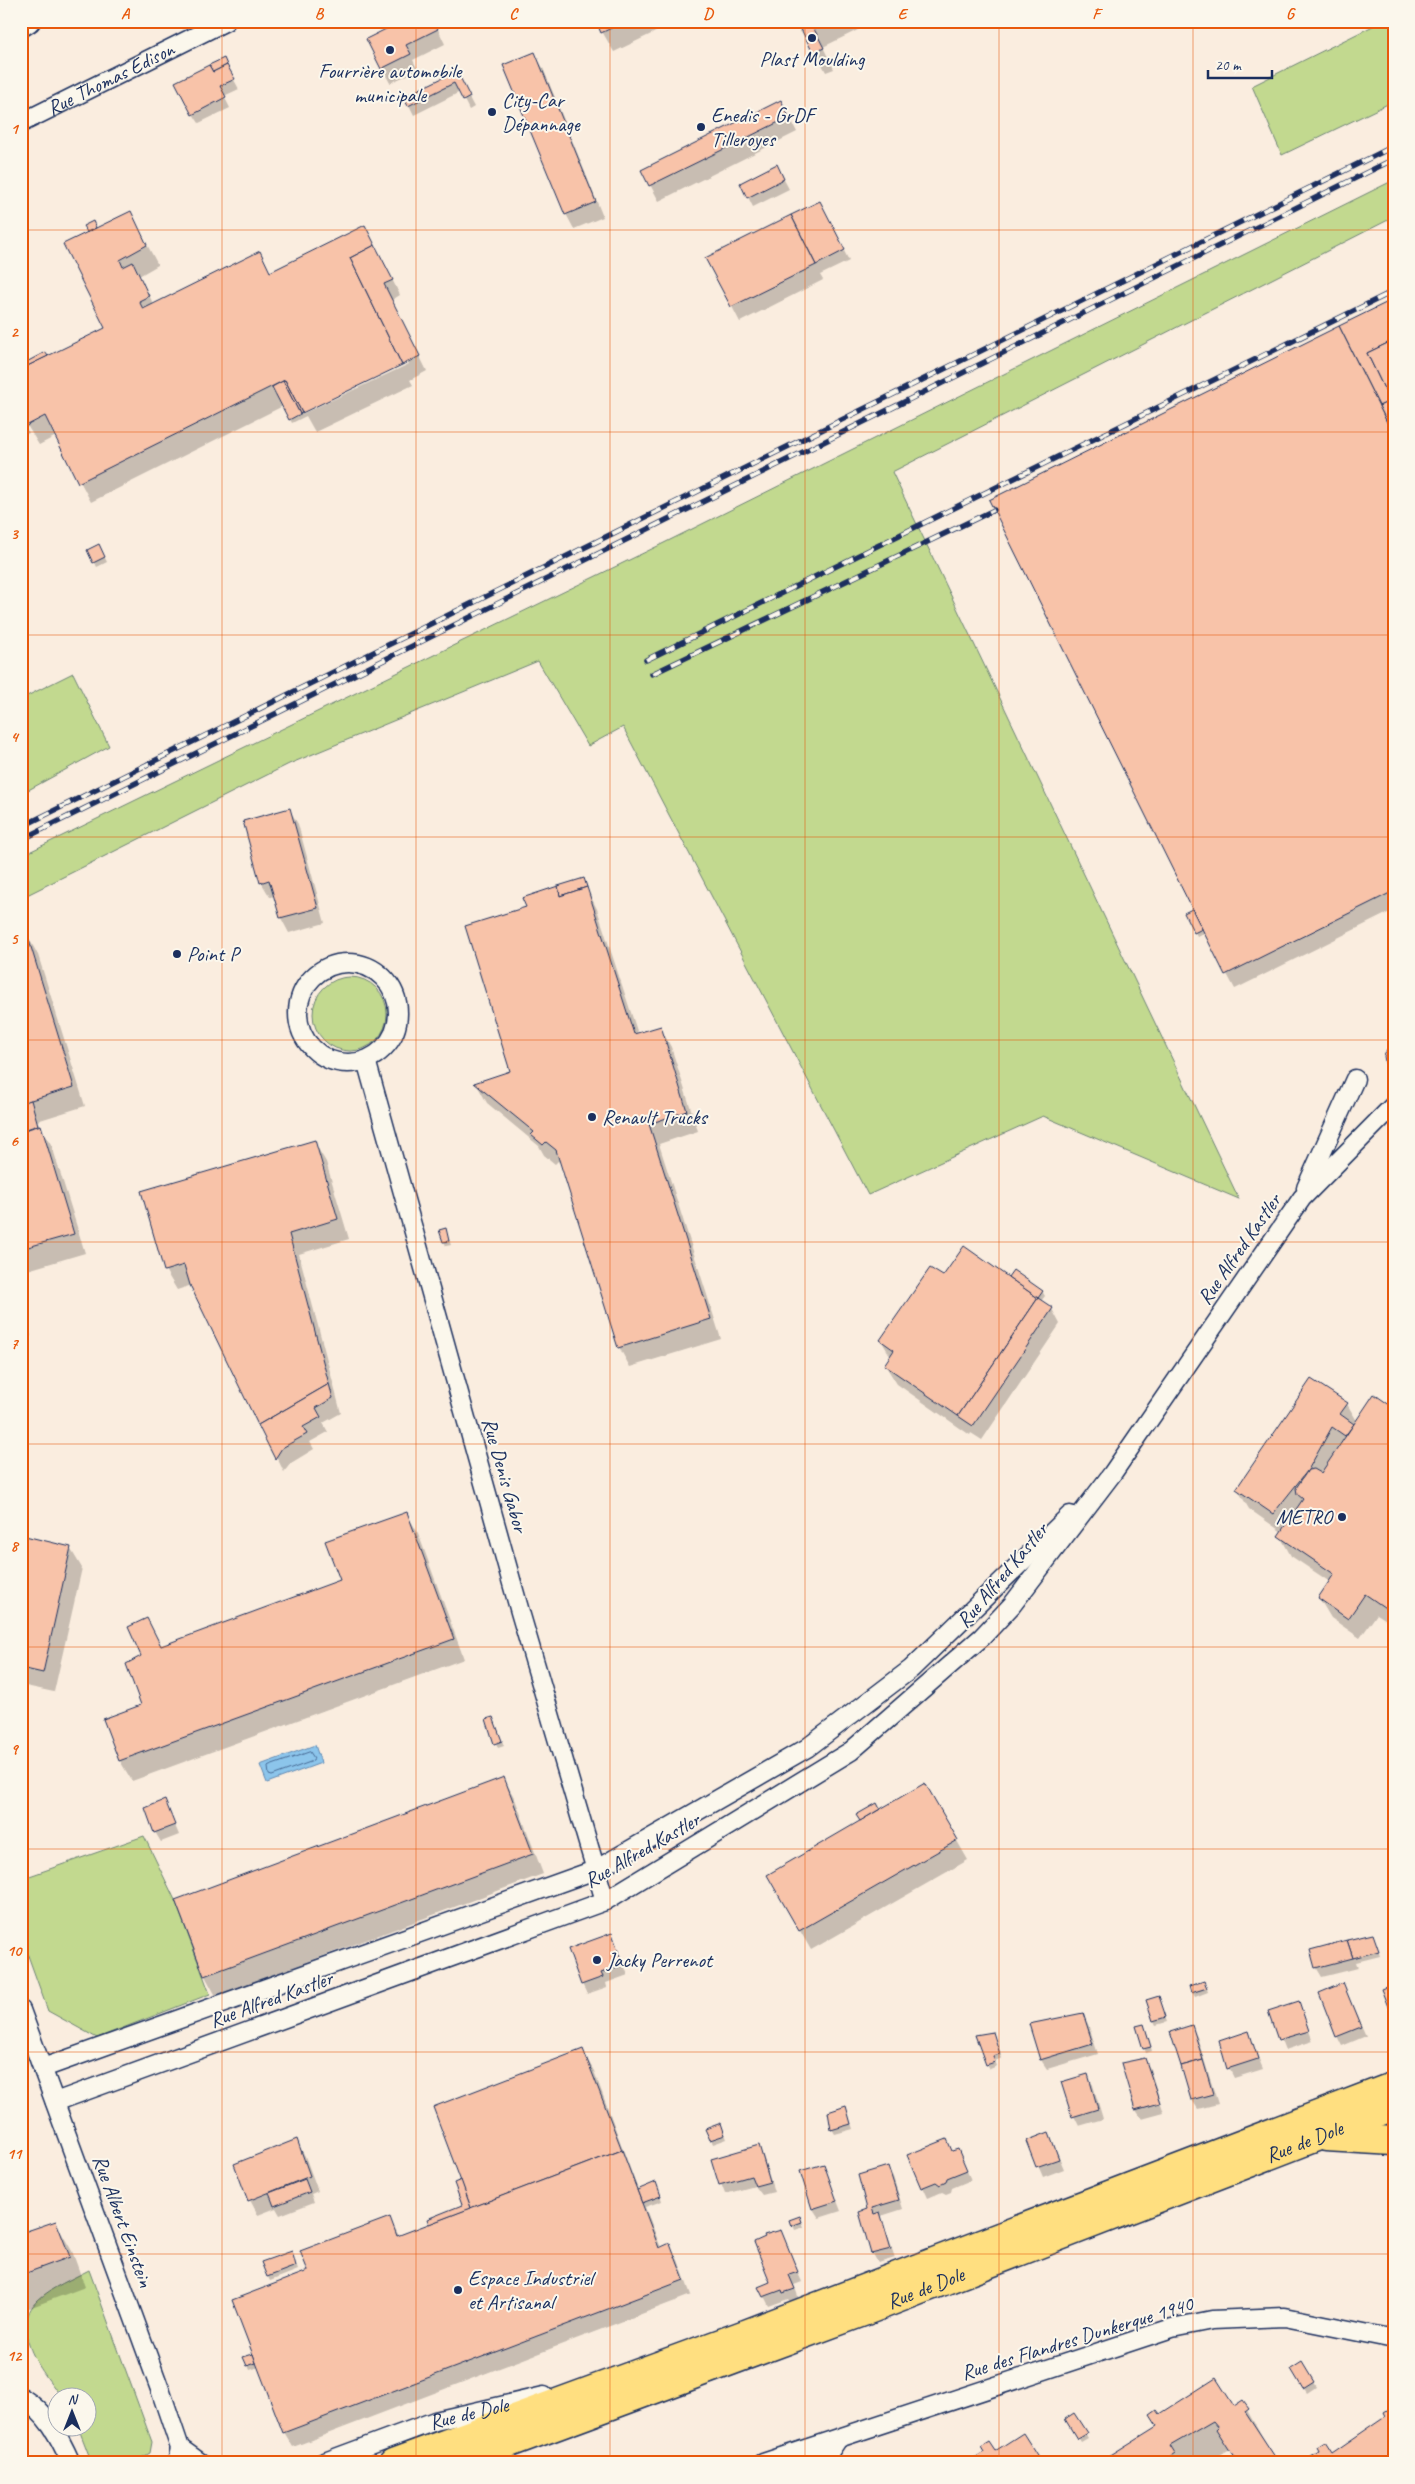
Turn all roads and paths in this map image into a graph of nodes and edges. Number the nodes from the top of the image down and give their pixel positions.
1 (29, 21) edge
2 (226, 21) edge
3 (21, 26) edge
4 (21, 123) edge
5 (366, 1060) junction
6 (1355, 1080) dead end
7 (1394, 1106) edge
8 (1302, 1198) junction
9 (1112, 1474) junction
10 (595, 1870) junction
11 (605, 1901) junction
12 (21, 2010) edge
13 (42, 2068) junction
14 (1392, 2091) edge
15 (55, 2102) junction
16 (1317, 2137) junction
17 (1394, 2141) edge
18 (1394, 2339) edge
19 (620, 2379) junction
20 (21, 2397) edge
21 (568, 2420) junction
22 (838, 2439) junction
23 (178, 2455) edge
24 (71, 2463) edge
25 (201, 2463) edge
26 (322, 2463) edge
27 (393, 2463) edge
28 (455, 2463) edge
29 (507, 2463) edge
30 (764, 2463) edge
31 (822, 2463) edge

1 - 3 street
2 - 4 street, Rue Thomas Edison
5 - 5 street
5 - 10 street, Rue Denis Gabor
6 - 8 street, Rue Alfred Kastler
7 - 8 street, Rue Alfred Kastler
8 - 9 street, Rue Alfred Kastler
9 - 10 street, Rue Alfred Kastler
9 - 11 street, Rue Alfred Kastler
10 - 11 street, Rue Denis Gabor
10 - 13 street, Rue Alfred Kastler
11 - 15 street, Rue Alfred Kastler
12 - 13 street, Rue Albert Einstein
13 - 15 street, Rue Albert Einstein
14 - 16 main road, Rue de Dole
14 - 19 main road, Rue de Dole
15 - 23 street, Rue Albert Einstein
16 - 17 main road
16 - 21 main road, Rue de Dole
18 - 22 street, Rue des Flandres Dunkerque 1940
19 - 26 street, Rue de Dole
19 - 27 main road, Rue de Dole
20 - 24 street
21 - 28 main road, Rue de Dole
21 - 29 main road
22 - 30 street, Rue des Flandres Dunkerque 1940
22 - 31 street
23 - 25 street, Rue Albert Einstein

